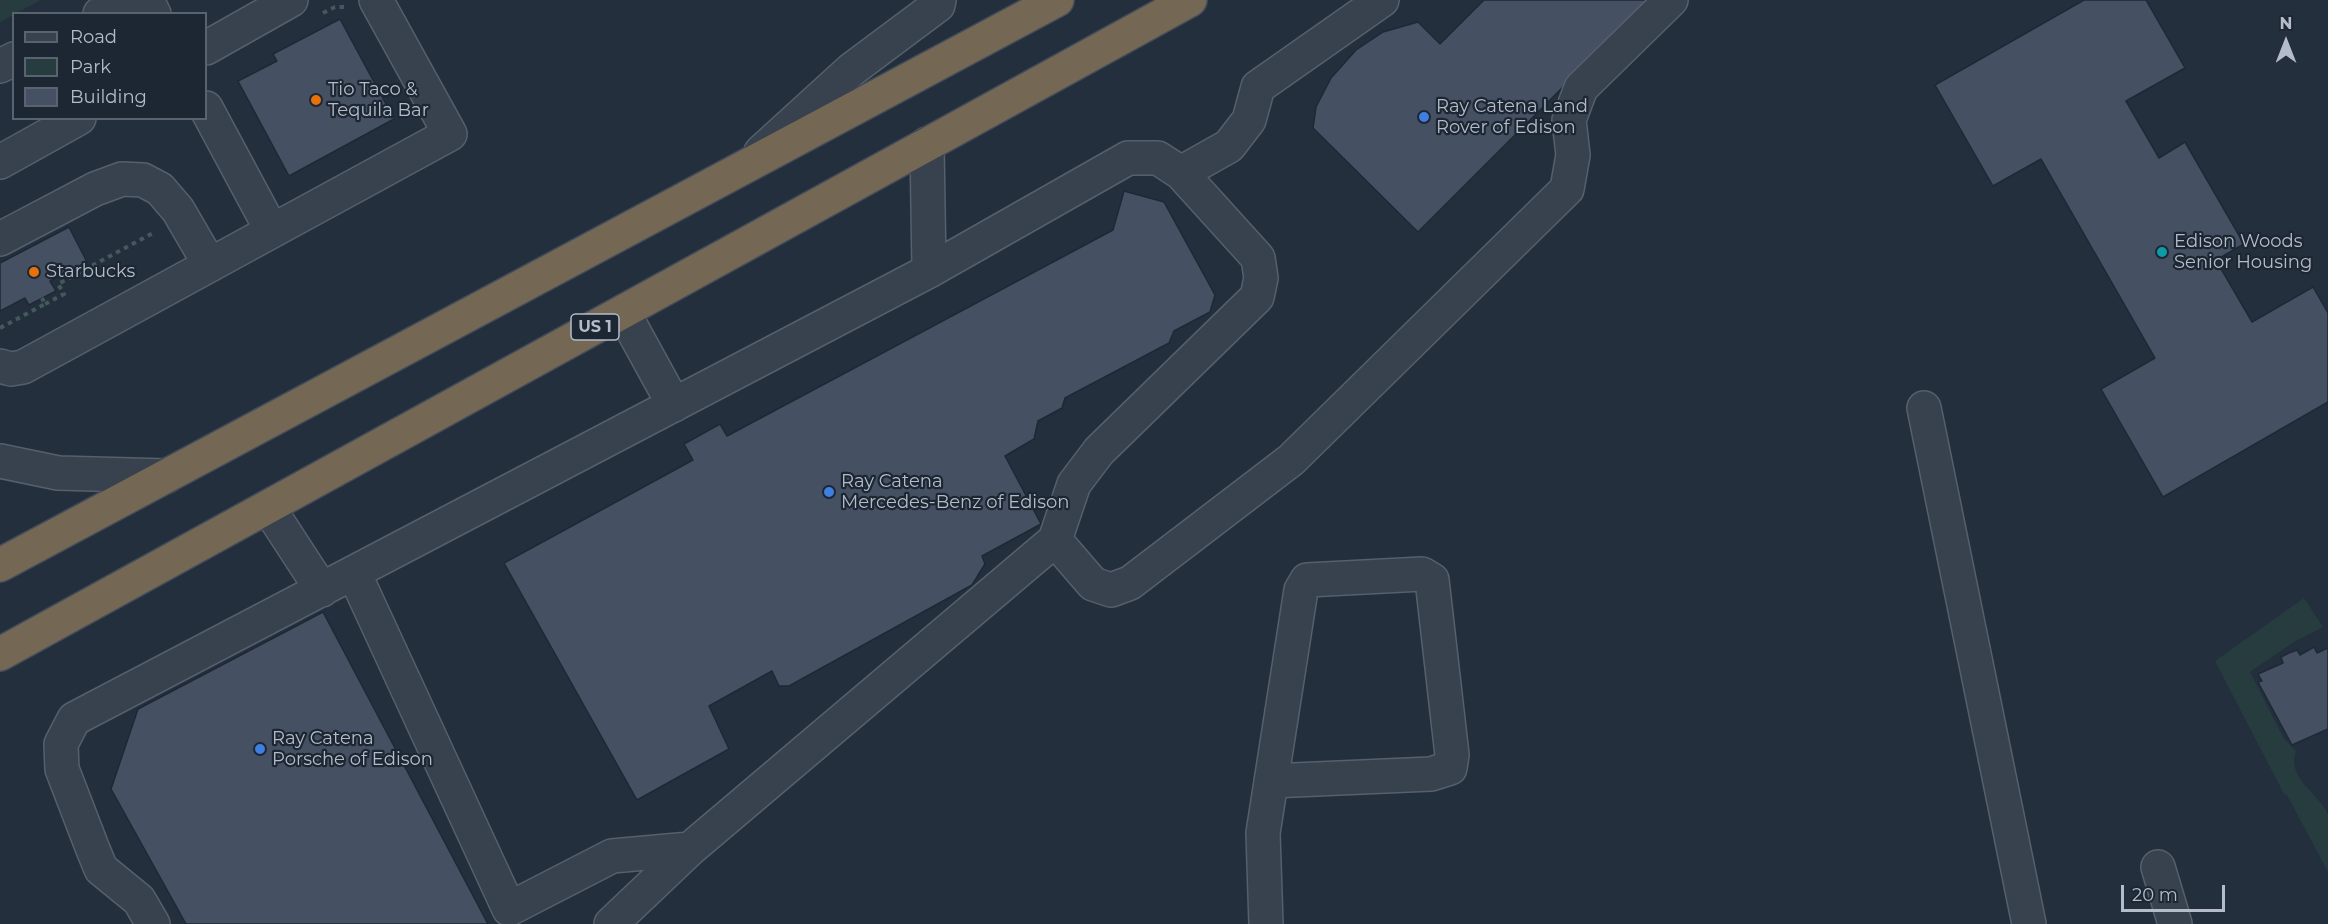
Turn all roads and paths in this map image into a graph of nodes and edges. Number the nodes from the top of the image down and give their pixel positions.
1 (126, 0) edge
2 (939, 0) edge
3 (1057, 0) edge
4 (1190, 0) edge
5 (1382, 0) edge
6 (1671, 0) edge
7 (362, 4) edge
8 (304, 8) edge
9 (104, 12) edge
10 (207, 48) edge
11 (207, 110) edge
12 (75, 120) edge
13 (927, 144) junction
14 (0, 162) edge
15 (743, 168) junction
16 (1181, 173) junction
17 (159, 230) dead end
18 (272, 231) junction
19 (0, 239) edge
20 (210, 265) junction
21 (929, 271) junction
22 (42, 298) dead end
23 (45, 304) junction
24 (622, 312) junction
25 (0, 328) edge
26 (0, 366) edge
27 (674, 405) junction
28 (1924, 408) dead end
29 (0, 461) edge
30 (167, 476) junction
31 (268, 507) junction
32 (1055, 540) junction
33 (0, 565) edge
34 (354, 573) junction
35 (322, 590) junction
36 (0, 654) edge
37 (1271, 781) junction
38 (690, 849) junction
39 (2158, 867) dead end
40 (153, 924) edge
41 (611, 924) edge
42 (1266, 924) edge
43 (2029, 924) edge
44 (2175, 924) edge

1 - 9 street
2 - 15 street
3 - 15 highway
4 - 13 highway, US 1
5 - 16 street
6 - 32 street
7 - 8 path
7 - 18 street
8 - 10 street
11 - 18 street
12 - 14 street
13 - 21 street
13 - 24 highway, US 1
15 - 30 highway
16 - 21 street
16 - 32 street
17 - 23 path
18 - 20 street
19 - 20 street
20 - 26 street
21 - 27 street
22 - 23 path
23 - 25 path
24 - 27 street
24 - 31 highway, US 1
27 - 34 street
28 - 43 street
29 - 30 street
30 - 33 highway
31 - 35 street
31 - 36 highway, US 1
32 - 38 street
34 - 35 street
34 - 38 street
35 - 40 street
37 - 37 street
37 - 42 street
38 - 41 street
39 - 44 street

